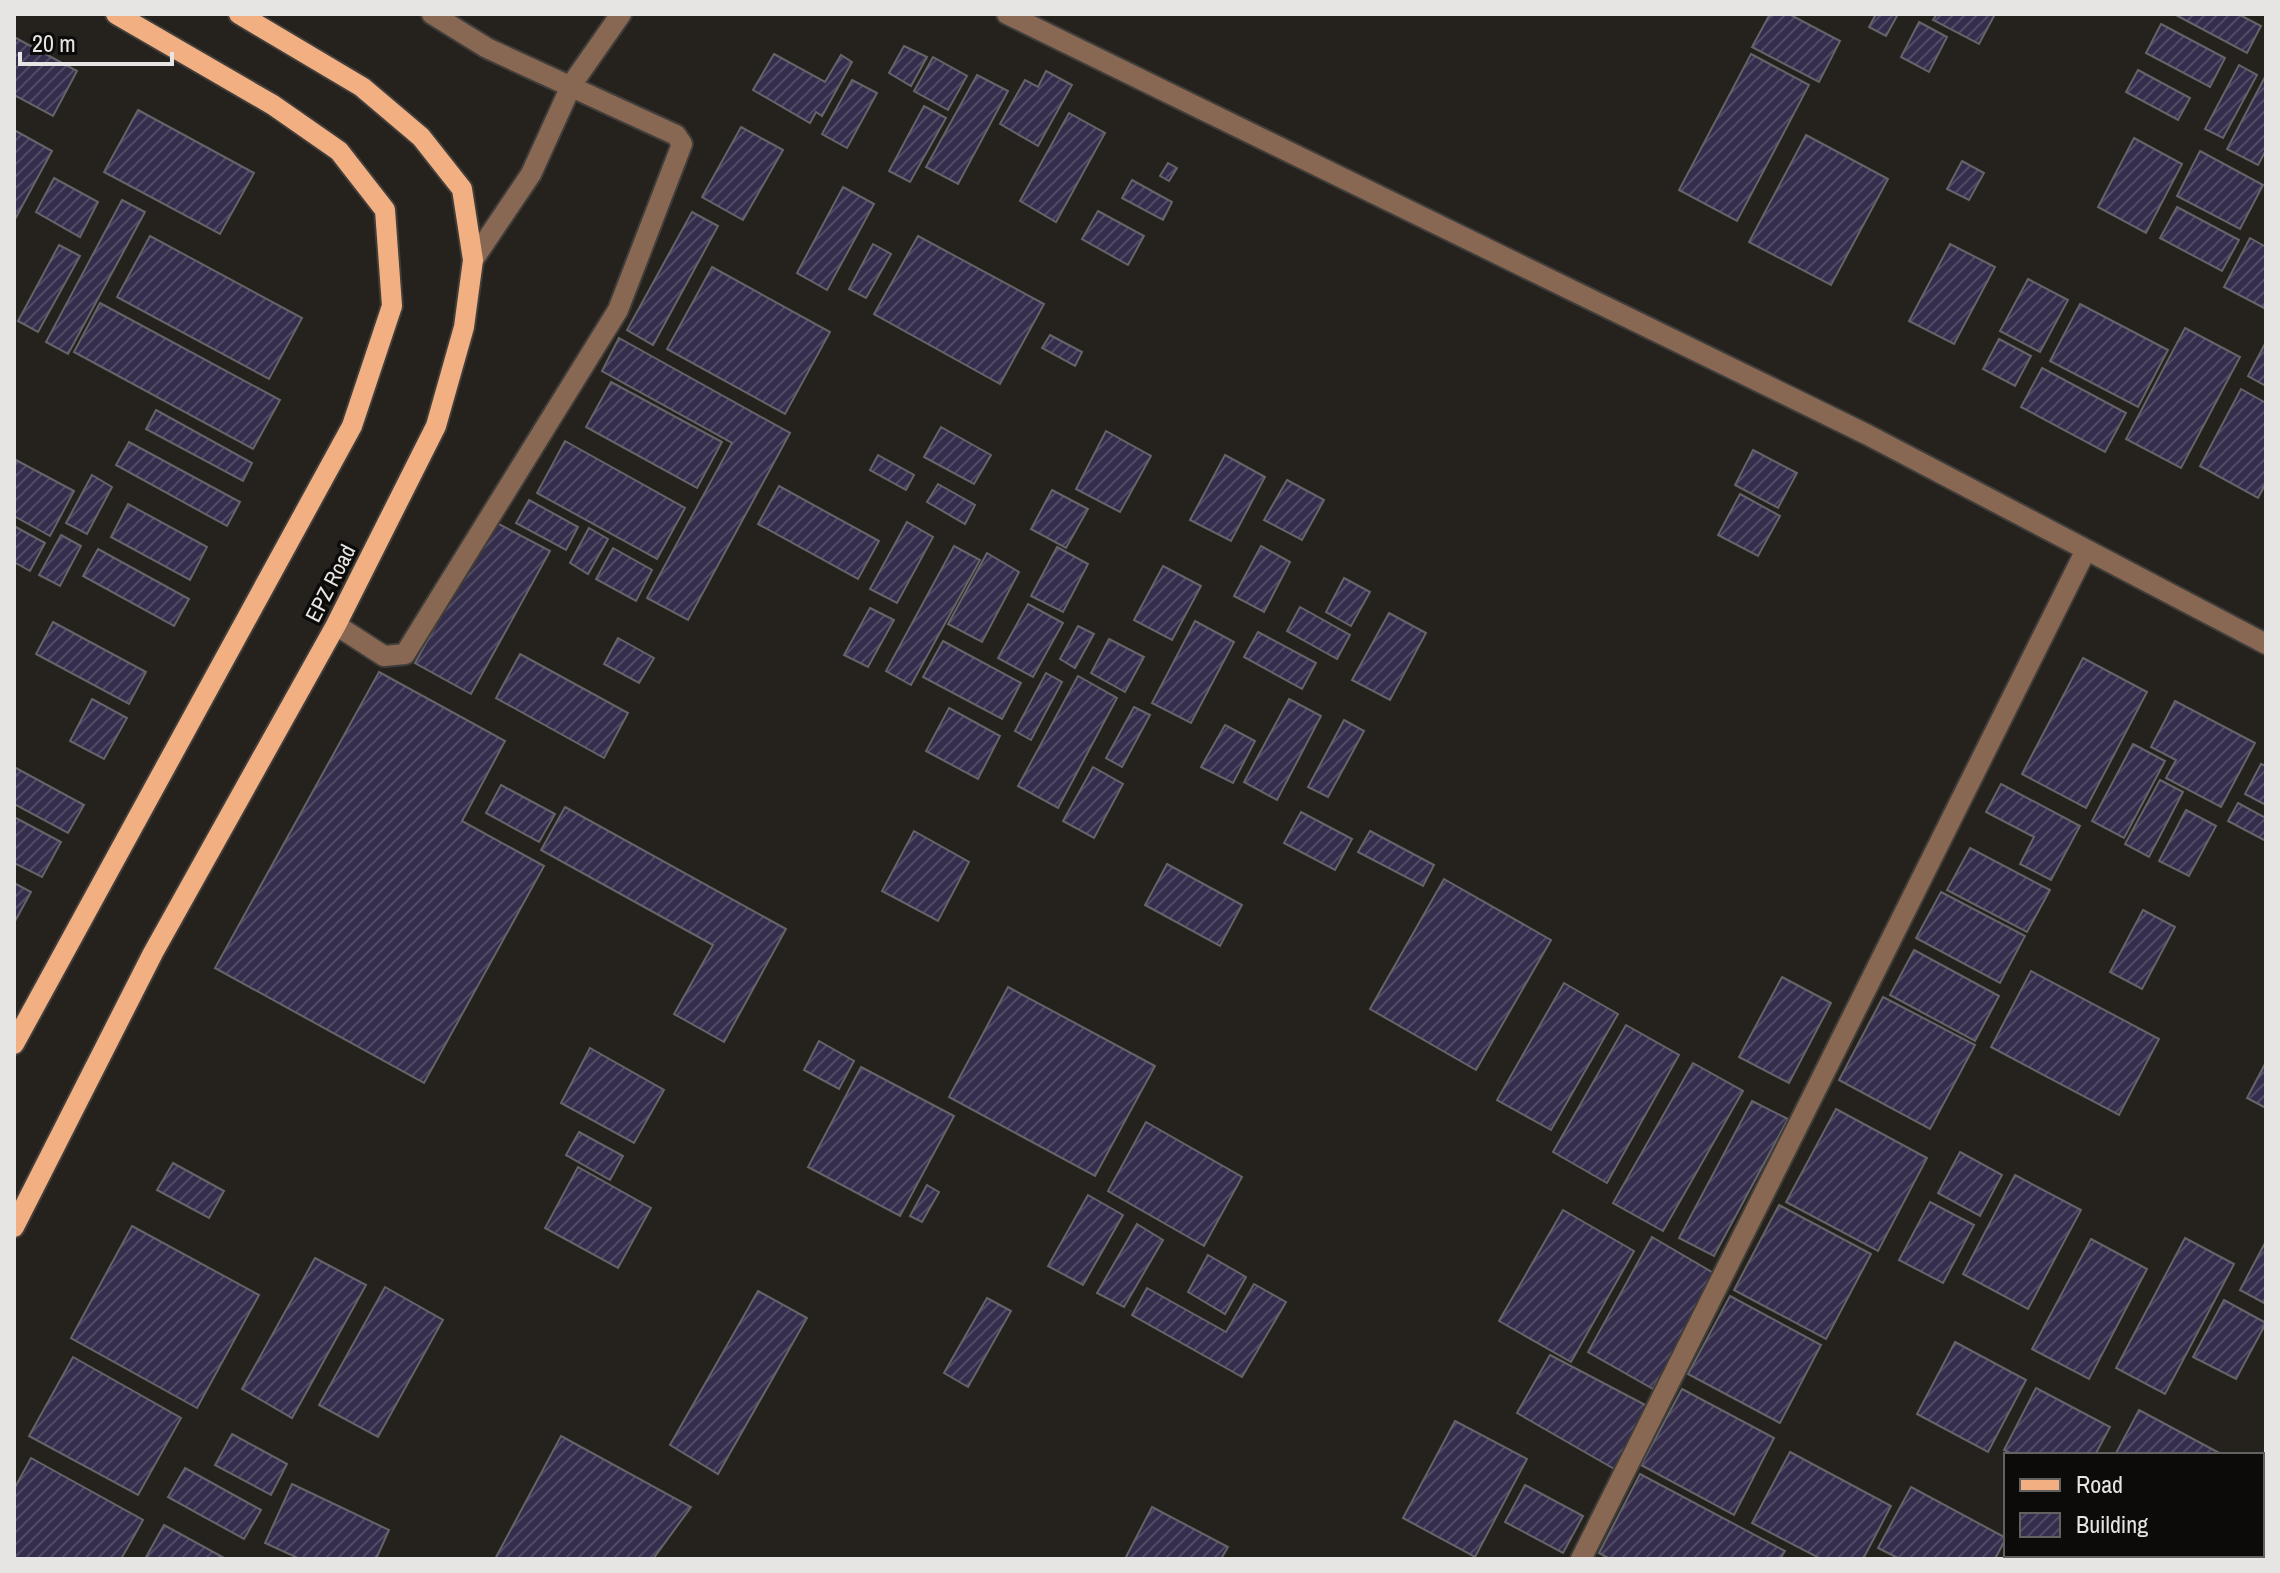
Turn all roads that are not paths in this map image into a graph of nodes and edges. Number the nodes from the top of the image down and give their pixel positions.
1 (116, 14) edge
2 (239, 14) edge
3 (432, 14) edge
4 (621, 14) edge
5 (1007, 14) edge
6 (572, 84) junction
7 (473, 260) junction
8 (2086, 550) junction
9 (336, 625) junction
10 (2266, 644) edge
11 (14, 1044) edge
12 (14, 1227) edge
13 (1581, 1559) edge

1 - 11 main road
2 - 7 main road, EPZ Road
3 - 6 street
4 - 6 street
5 - 8 street
6 - 7 street
6 - 9 street
7 - 9 main road, EPZ Road
8 - 10 street
8 - 13 street
9 - 12 main road, EPZ Road

